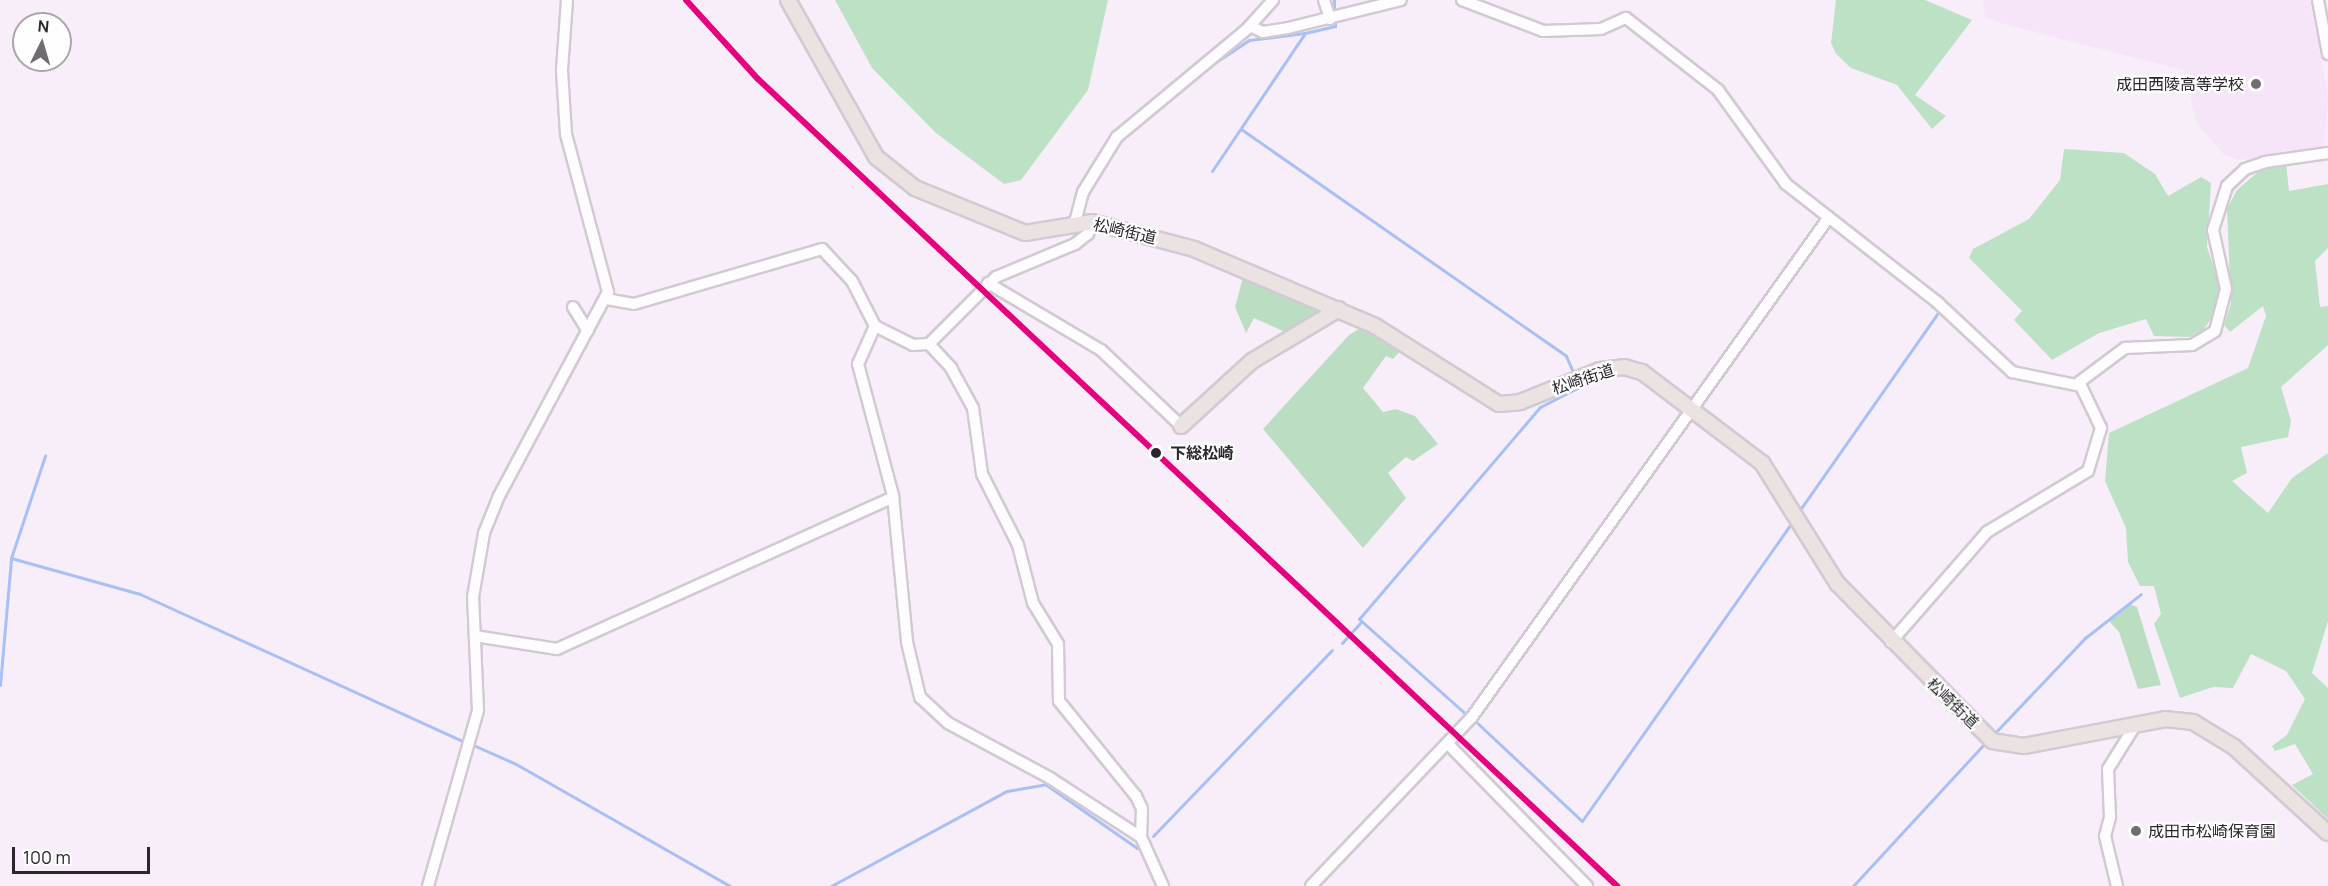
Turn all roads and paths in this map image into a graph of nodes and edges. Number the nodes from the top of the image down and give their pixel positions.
1 (567, 0) edge
2 (788, 0) edge
3 (1273, 0) edge
4 (1324, 0) edge
5 (1401, 0) edge
6 (1462, 0) edge
7 (2318, 0) edge
8 (1330, 19) junction
9 (1250, 26) junction
10 (2328, 54) edge
11 (2328, 153) edge
12 (1828, 217) junction
13 (1075, 222) junction
14 (1092, 222) junction
15 (988, 283) junction
16 (606, 299) junction
17 (573, 307) dead end
18 (1339, 309) junction
19 (874, 326) junction
20 (588, 331) junction
21 (929, 344) junction
22 (2078, 383) junction
23 (1690, 406) junction
24 (1181, 426) joint
25 (893, 497) junction
26 (475, 636) junction
27 (1891, 642) junction
28 (2136, 724) junction
29 (1448, 744) junction
30 (2328, 833) edge
31 (1142, 837) junction
32 (428, 886) edge
33 (1162, 886) edge
34 (1311, 886) edge
35 (1587, 886) edge
36 (2117, 886) edge

1 - 16 street
2 - 13 main road, 松崎街道
3 - 9 street
4 - 8 street
5 - 8 street
6 - 12 street
7 - 10 street
8 - 9 street
9 - 13 street
11 - 22 street
12 - 22 street
12 - 23 street
13 - 14 main road, 松崎街道
14 - 15 street
14 - 18 main road, 松崎街道
15 - 21 street
15 - 24 street
16 - 19 street
16 - 20 street
17 - 20 street
18 - 23 main road, 松崎街道
18 - 24 main road
19 - 21 street
19 - 25 street
20 - 26 street
21 - 31 street
22 - 27 street
23 - 27 main road, 松崎街道
23 - 29 street
25 - 26 street
25 - 31 street
26 - 32 street
27 - 28 main road, 松崎街道
28 - 30 main road, 松崎街道
28 - 36 street
29 - 34 street
29 - 35 street
31 - 33 street

